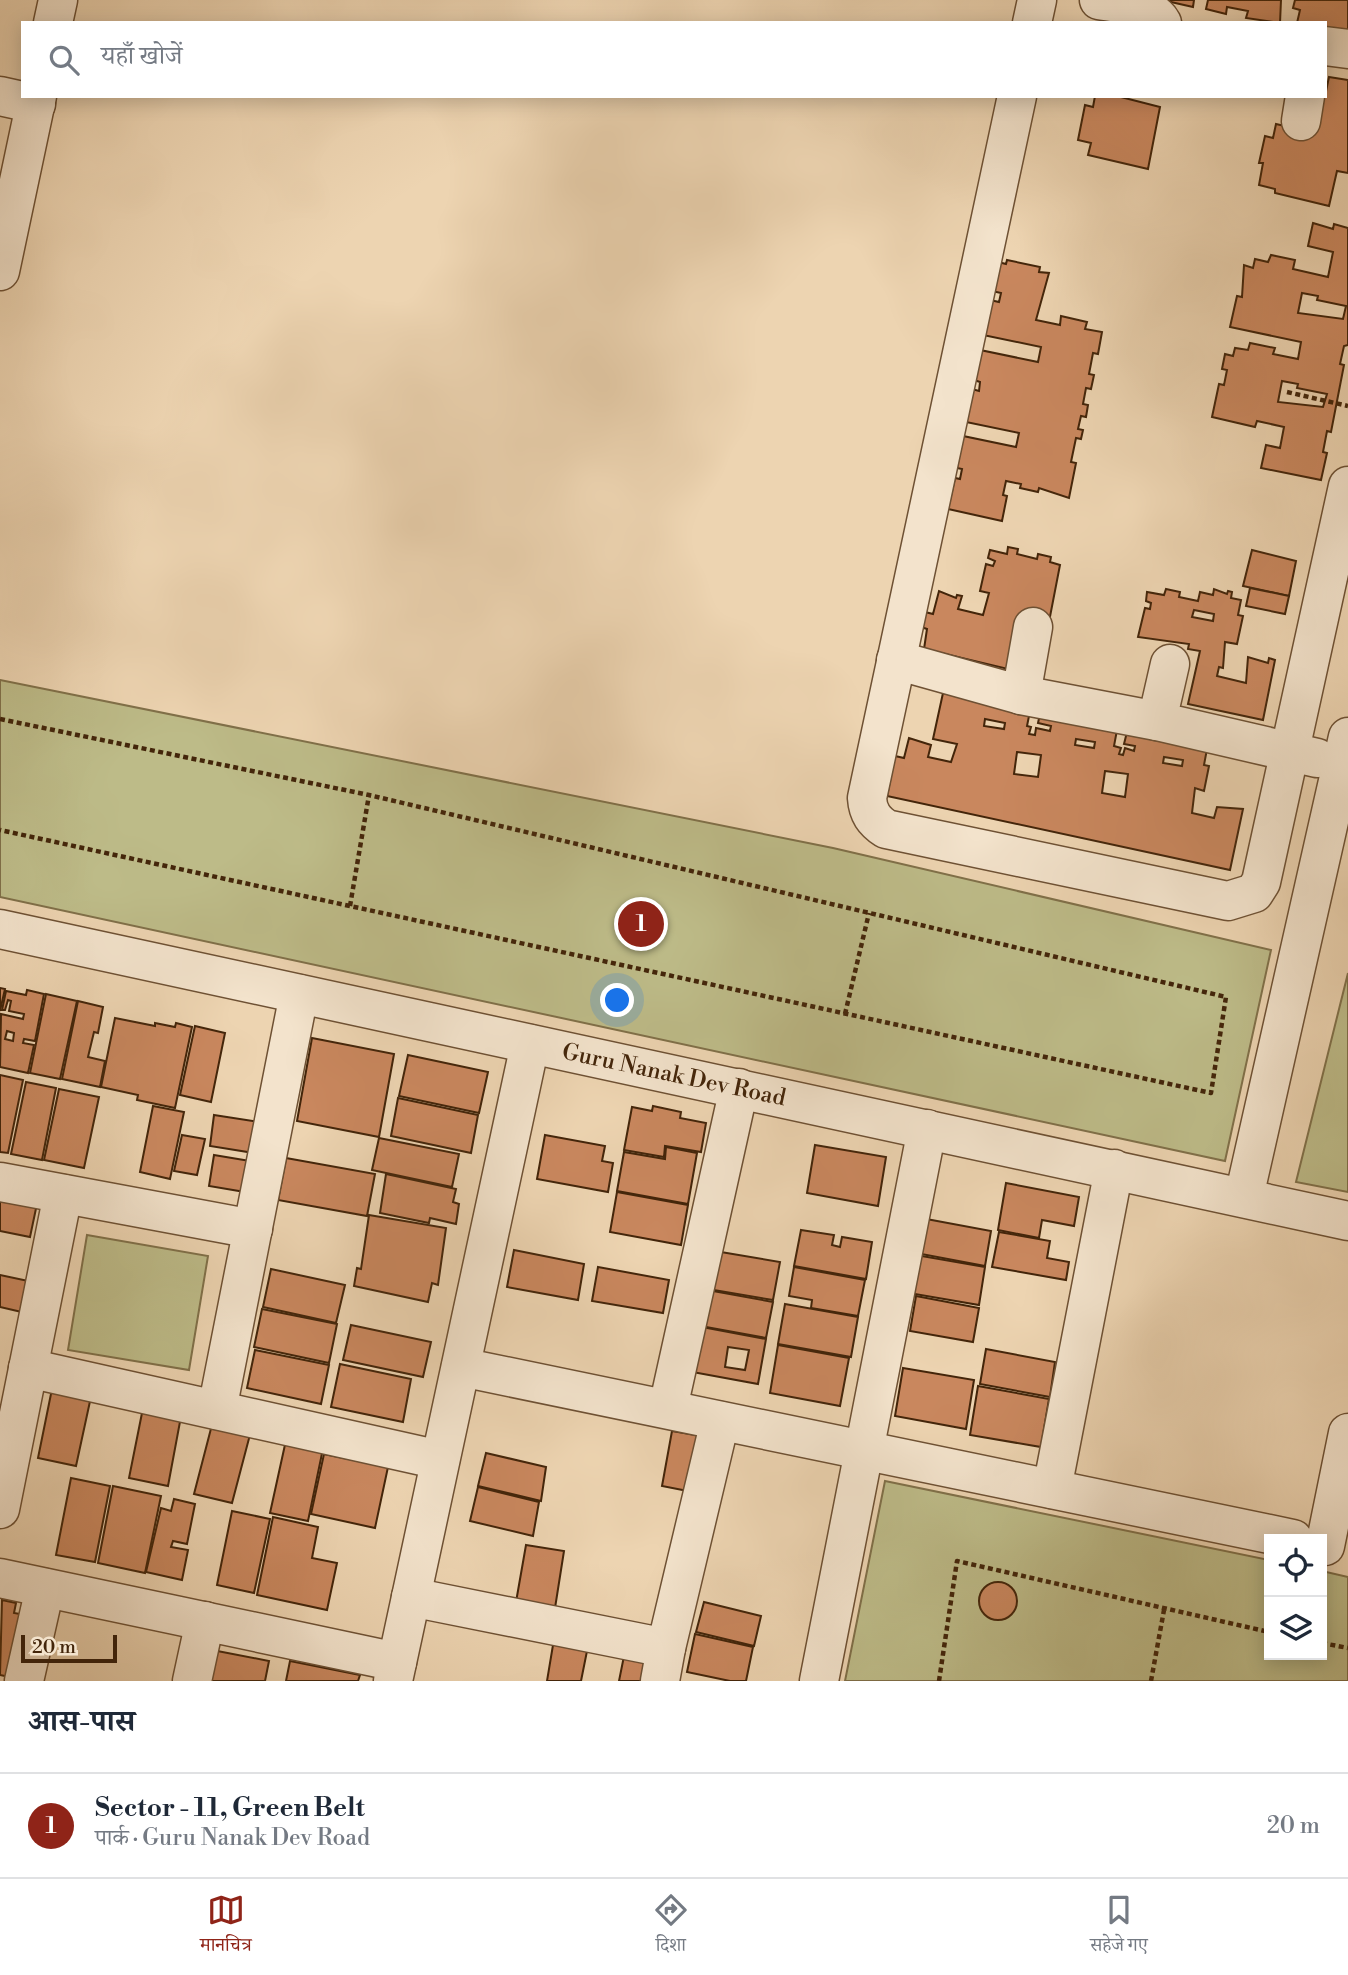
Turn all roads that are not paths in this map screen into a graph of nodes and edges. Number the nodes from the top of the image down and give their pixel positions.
1 (58, 0) edge
2 (1037, 0) edge
3 (1099, 0) edge
4 (53, 21) edge
5 (1032, 21) edge
6 (1161, 21) edge
7 (1327, 46) edge
8 (1348, 49) edge
9 (24, 98) edge
10 (1017, 98) edge
11 (0, 271) edge
12 (1348, 486) edge
13 (1033, 627) dead end
14 (896, 660) junction
15 (1170, 664) dead end
16 (1021, 695) junction
17 (1157, 721) junction
18 (1345, 750) edge
19 (1291, 752) junction
20 (0, 929) edge
21 (299, 994) junction
22 (530, 1044) junction
23 (739, 1088) junction
24 (928, 1129) junction
25 (1114, 1169) junction
26 (0, 1182) edge
27 (62, 1194) junction
28 (1244, 1197) junction
29 (1348, 1221) edge
30 (253, 1229) junction
31 (461, 1367) junction
32 (28, 1368) junction
33 (668, 1408) junction
34 (218, 1410) junction
35 (720, 1421) junction
36 (1348, 1433) edge
37 (864, 1451) junction
38 (440, 1461) junction
39 (1052, 1489) junction
40 (0, 1509) edge
41 (1269, 1534) edge
42 (1325, 1534) edge
43 (0, 1578) edge
44 (45, 1588) junction
45 (411, 1597) junction
46 (205, 1622) junction
47 (663, 1664) edge
48 (395, 1671) edge
49 (24, 1681) edge
50 (192, 1681) edge
51 (819, 1681) edge

1 - 4 street
2 - 5 street
3 - 6 street
7 - 8 street
9 - 11 street
10 - 14 street
12 - 19 street
13 - 16 street
14 - 16 street
14 - 19 street
15 - 17 street
16 - 17 street
17 - 19 street
18 - 19 street
18 - 28 street
20 - 21 street, Guru Nanak Dev Road
21 - 22 street, Guru Nanak Dev Road
21 - 30 street
22 - 23 street, Guru Nanak Dev Road
22 - 31 street
23 - 24 street, Guru Nanak Dev Road
23 - 33 street
24 - 25 street, Guru Nanak Dev Road
24 - 37 street
25 - 28 street, Guru Nanak Dev Road
25 - 39 street
26 - 27 street
27 - 30 street
27 - 32 street
28 - 29 street, Guru Nanak Dev Road
30 - 34 street
31 - 33 street
31 - 38 street
32 - 34 street
32 - 40 street
33 - 35 street
34 - 38 street
35 - 37 street
35 - 47 street
36 - 42 street
37 - 39 street
37 - 51 street
38 - 45 street
39 - 41 street
43 - 44 street
44 - 46 street
44 - 49 street
45 - 47 street
45 - 48 street
46 - 48 street
46 - 50 street

